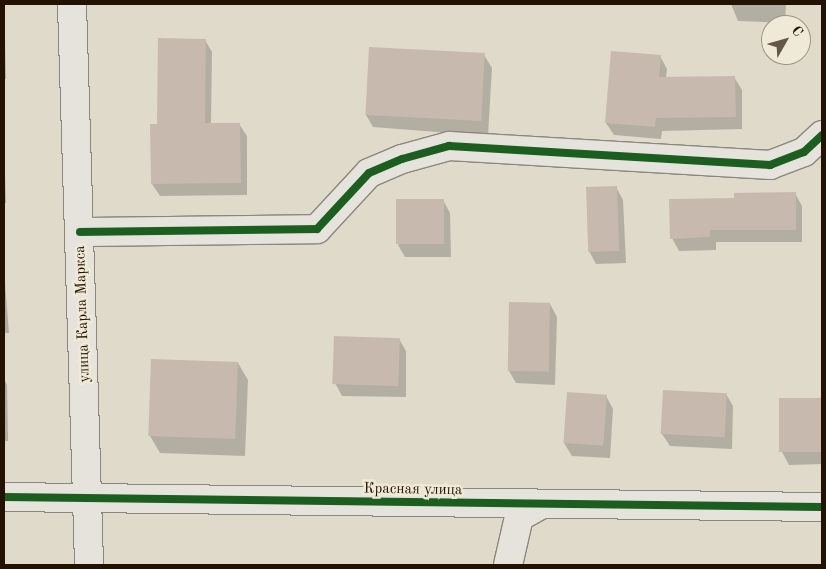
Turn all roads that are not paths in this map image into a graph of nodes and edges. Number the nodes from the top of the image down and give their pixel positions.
1 (72, 4) edge
2 (822, 135) edge
3 (80, 232) junction
4 (4, 497) edge
5 (89, 500) junction
6 (541, 505) junction
7 (822, 507) edge
8 (89, 565) edge
9 (508, 565) edge

1 - 3 street, улица Карла Маркса
2 - 3 street
3 - 5 street, улица Карла Маркса
4 - 5 street, Красная улица
5 - 6 street, Красная улица
5 - 8 street, улица Карла Маркса
6 - 7 street, Красная улица
6 - 9 street

